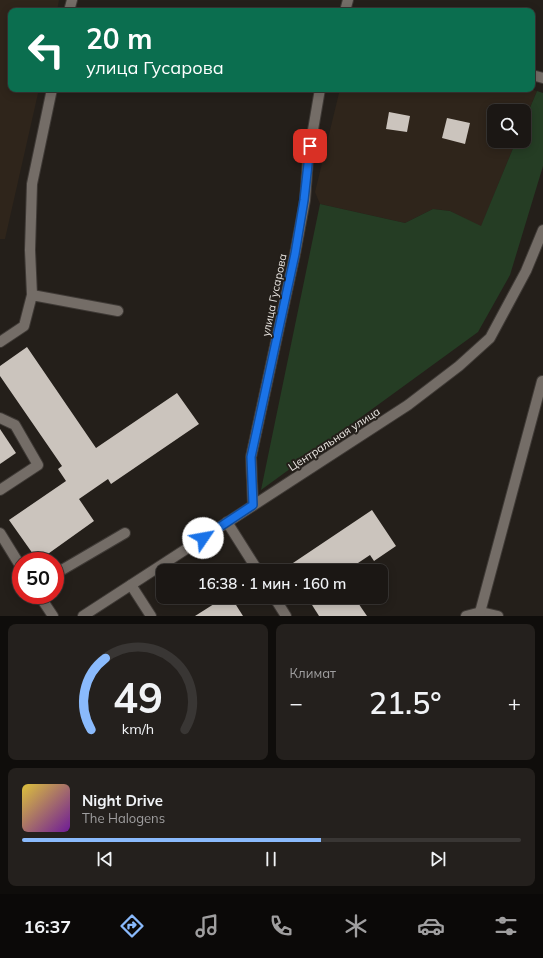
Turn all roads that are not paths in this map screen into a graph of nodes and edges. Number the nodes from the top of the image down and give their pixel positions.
1 (51, 92) edge
2 (319, 92) edge
3 (543, 231) edge
4 (32, 295) junction
5 (118, 311) dead end
6 (0, 342) edge
7 (542, 381) dead end
8 (0, 418) edge
9 (0, 490) edge
10 (253, 505) junction
11 (227, 522) junction
12 (125, 532) dead end
13 (0, 533) edge
14 (12, 552) edge
15 (254, 564) edge
16 (64, 569) edge
17 (131, 585) junction
18 (45, 604) edge
19 (278, 604) edge
20 (480, 614) edge
21 (54, 616) edge
22 (83, 616) edge
23 (150, 616) edge
24 (286, 616) edge
25 (466, 616) edge
26 (498, 616) edge

1 - 4 main road
2 - 10 main road, улица Гусарова
3 - 10 main road, Центральная улица
4 - 5 main road
4 - 6 main road
7 - 20 main road
8 - 9 main road
10 - 11 main road, Центральная улица
11 - 15 main road
11 - 17 main road, Центральная улица
12 - 16 main road
13 - 14 main road
17 - 22 main road, Центральная улица
17 - 23 main road
18 - 21 main road
19 - 24 main road
20 - 25 main road
20 - 26 main road

